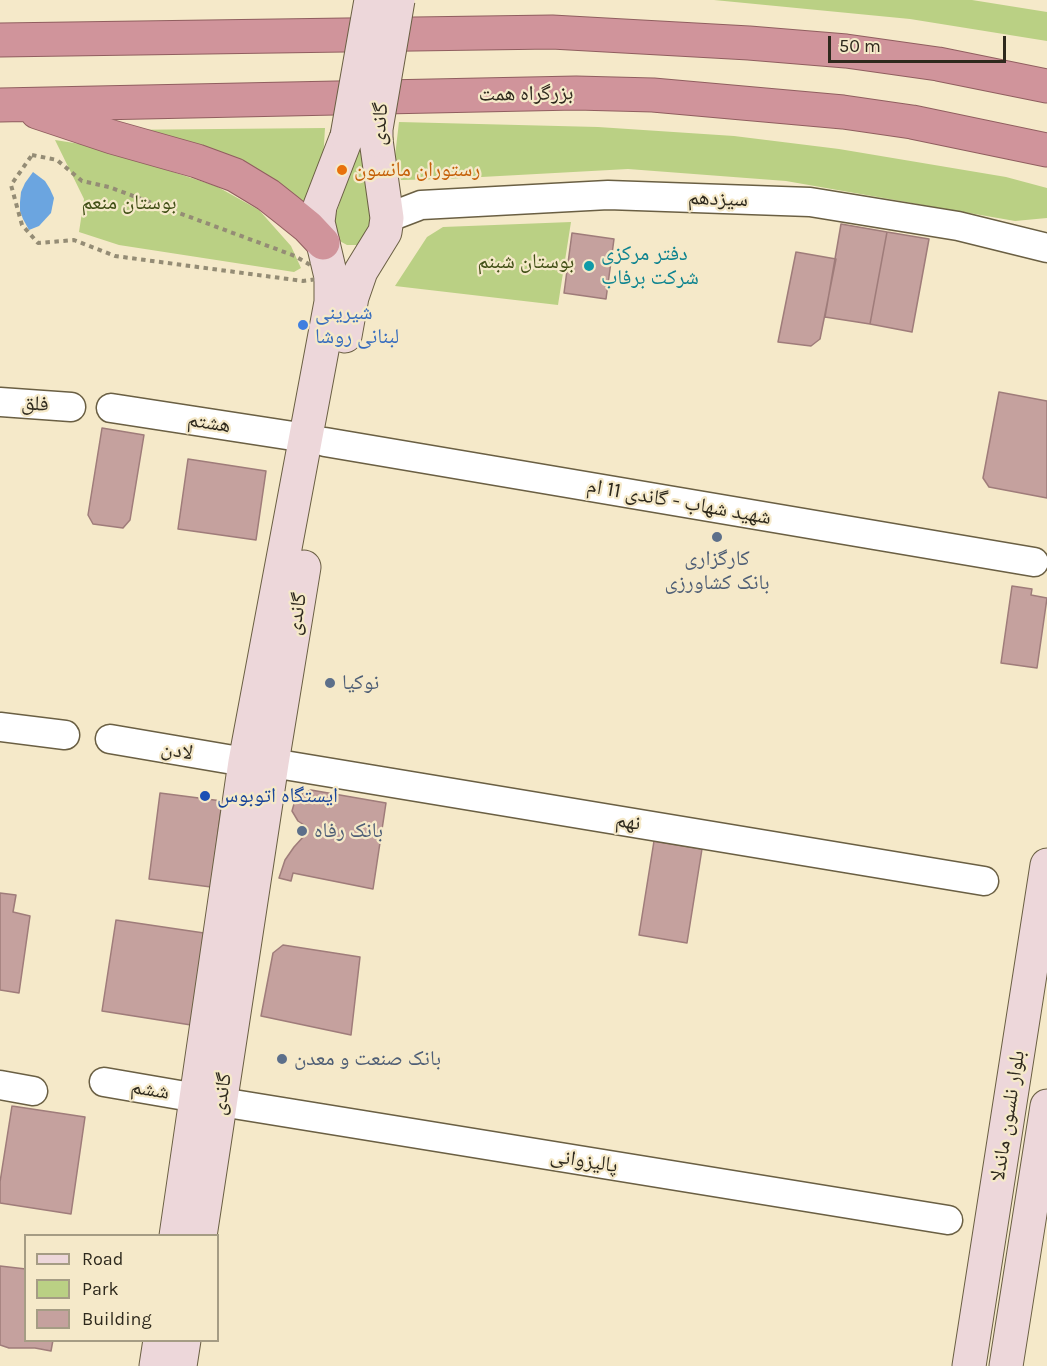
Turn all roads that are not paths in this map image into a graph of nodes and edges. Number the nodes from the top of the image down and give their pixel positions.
1 (371, 0) edge
2 (398, 0) edge
3 (0, 40) edge
4 (1047, 86) edge
5 (8, 105) edge
6 (361, 138) junction
7 (1047, 150) edge
8 (383, 230) junction
9 (323, 243) junction
10 (1047, 248) edge
11 (0, 402) edge
12 (71, 407) dead end
13 (111, 408) dead end
14 (315, 440) junction
15 (1034, 562) dead end
16 (0, 728) edge
17 (65, 735) dead end
18 (110, 739) dead end
19 (259, 763) junction
20 (1047, 865) edge
21 (984, 881) dead end
22 (104, 1082) dead end
23 (0, 1085) edge
24 (33, 1091) dead end
25 (209, 1100) junction
26 (1047, 1106) edge
27 (948, 1220) dead end
28 (176, 1234) edge
29 (200, 1234) edge
30 (160, 1342) edge
31 (184, 1342) edge
32 (156, 1366) edge
33 (180, 1366) edge
34 (969, 1366) edge
35 (1006, 1366) edge

1 - 6 main road, گاندی, bridge
2 - 6 main road, گاندی, bridge
3 - 4 highway
5 - 7 highway, بزرگراه همت
5 - 9 highway
6 - 8 main road, گاندی
6 - 9 main road, گاندی
8 - 9 main road
8 - 10 street, سیزدهم
8 - 14 main road, گاندی
9 - 14 main road, گاندی
11 - 12 street, فلق
13 - 14 street, هشتم
14 - 15 street, شهید شهاب - گاندی 11 ام
14 - 19 main road, گاندی
16 - 17 street
18 - 19 street, لادن
19 - 21 street, نهم
19 - 25 main road, گاندی
20 - 34 main road, بلوار نلسون ماندلا
22 - 25 street, ششم
23 - 24 street
25 - 27 street, پالیزوانی
25 - 28 main road, گاندی
25 - 29 main road, گاندی
26 - 35 main road, بلوار نلسون ماندلا
30 - 32 main road
31 - 33 main road

